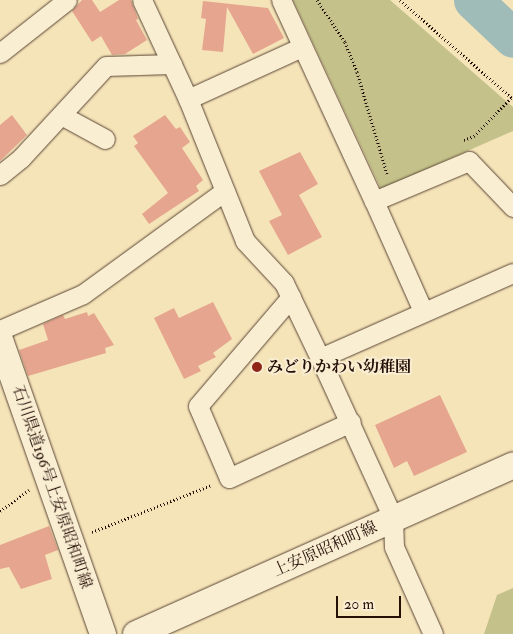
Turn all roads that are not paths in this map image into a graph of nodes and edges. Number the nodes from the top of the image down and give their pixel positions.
1 (66, 0) edge
2 (142, 0) edge
3 (281, 0) edge
4 (302, 47) junction
5 (0, 53) edge
6 (172, 64) junction
7 (188, 99) junction
8 (61, 115) junction
9 (105, 139) dead end
10 (0, 176) edge
11 (225, 191) junction
12 (374, 201) junction
13 (513, 207) edge
14 (513, 273) edge
15 (291, 297) junction
16 (423, 311) junction
17 (0, 330) edge
18 (0, 340) edge
19 (320, 358) junction
20 (351, 422) junction
21 (513, 465) edge
22 (394, 518) junction
23 (103, 634) edge
24 (136, 634) edge
25 (433, 634) edge

1 - 5 street
2 - 6 street
3 - 4 street
4 - 7 street
4 - 12 street
6 - 7 street
6 - 8 street
7 - 11 street
8 - 9 street
8 - 10 street
11 - 15 street
11 - 17 street
12 - 13 street
12 - 16 street
14 - 16 street
15 - 19 street
15 - 20 street
16 - 19 street
18 - 23 main road, 石川県道196号上安原昭和町線
19 - 20 street
20 - 22 street
21 - 22 main road, 上安原昭和町線
22 - 24 main road, 上安原昭和町線
22 - 25 street

